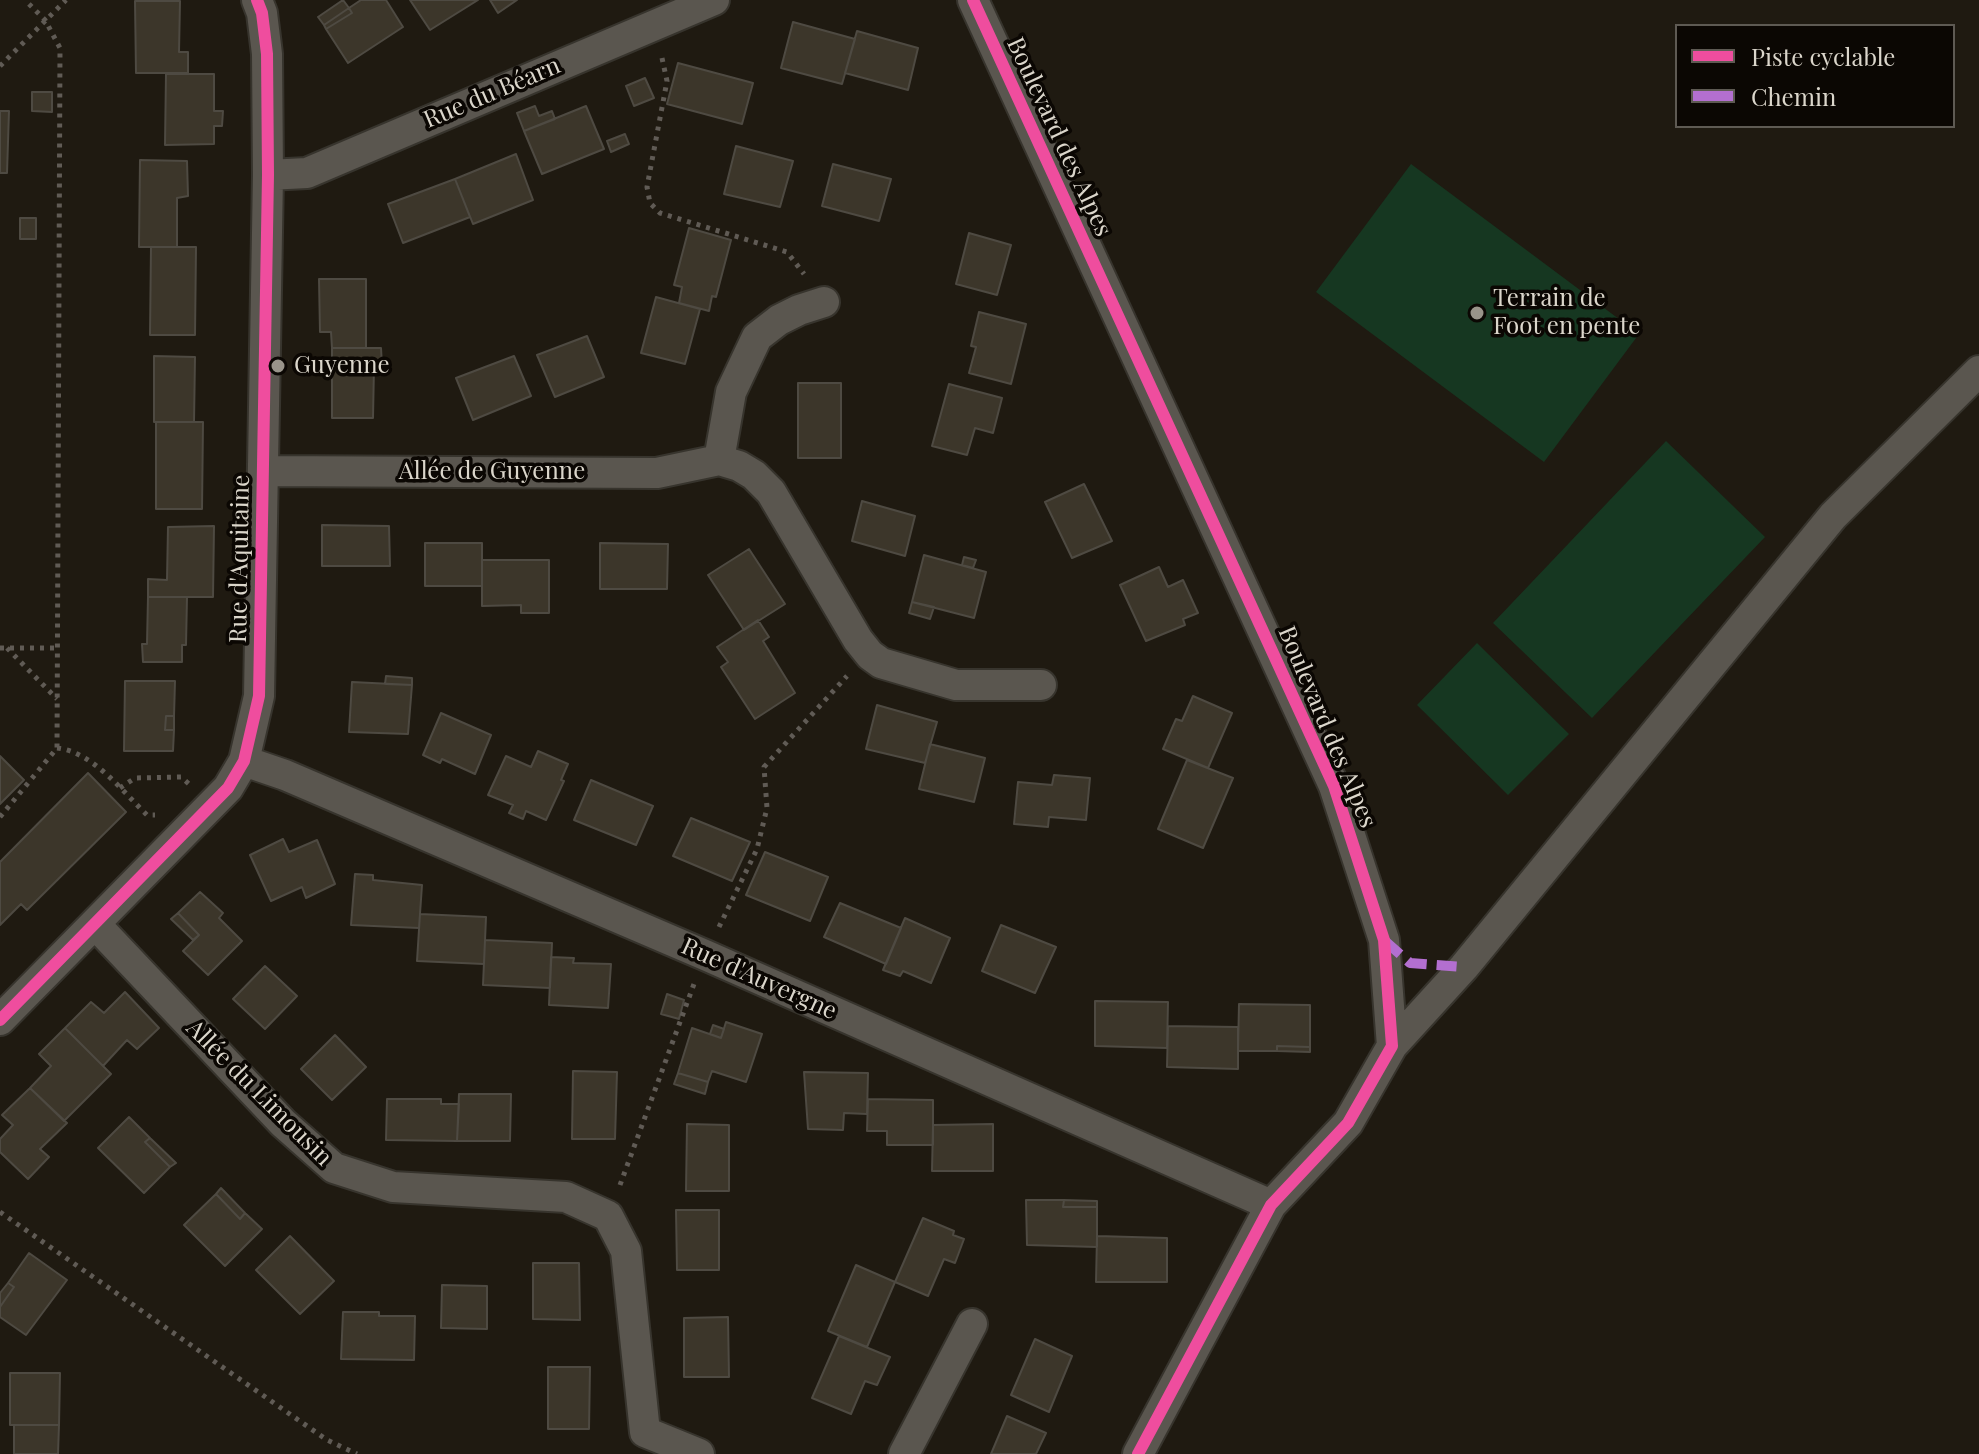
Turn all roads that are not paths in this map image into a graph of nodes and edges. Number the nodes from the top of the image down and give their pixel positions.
1 (257, 0) edge
2 (714, 0) edge
3 (973, 0) edge
4 (268, 175) junction
5 (824, 302) road end
6 (1979, 371) edge
7 (719, 460) junction
8 (263, 471) junction
9 (1041, 685) dead end
10 (244, 761) junction
11 (95, 924) junction
12 (0, 1020) edge
13 (1392, 1046) junction
14 (1271, 1205) junction
15 (972, 1324) dead end
16 (699, 1454) edge
17 (904, 1454) edge
18 (1138, 1454) edge

1 - 4 street, Rue d'Aquitaine
2 - 4 street, Rue du Béarn
3 - 13 street, Boulevard des Alpes
4 - 8 street, Rue d'Aquitaine
5 - 7 street
6 - 13 street
7 - 8 street, Allée de Guyenne
7 - 9 street
8 - 10 street, Rue d'Aquitaine
10 - 11 street, Rue d'Aquitaine
10 - 14 street, Rue d'Auvergne
11 - 12 street, Rue d'Aquitaine
11 - 16 street, Allée du Limousin
13 - 14 street
14 - 18 street
15 - 17 street

